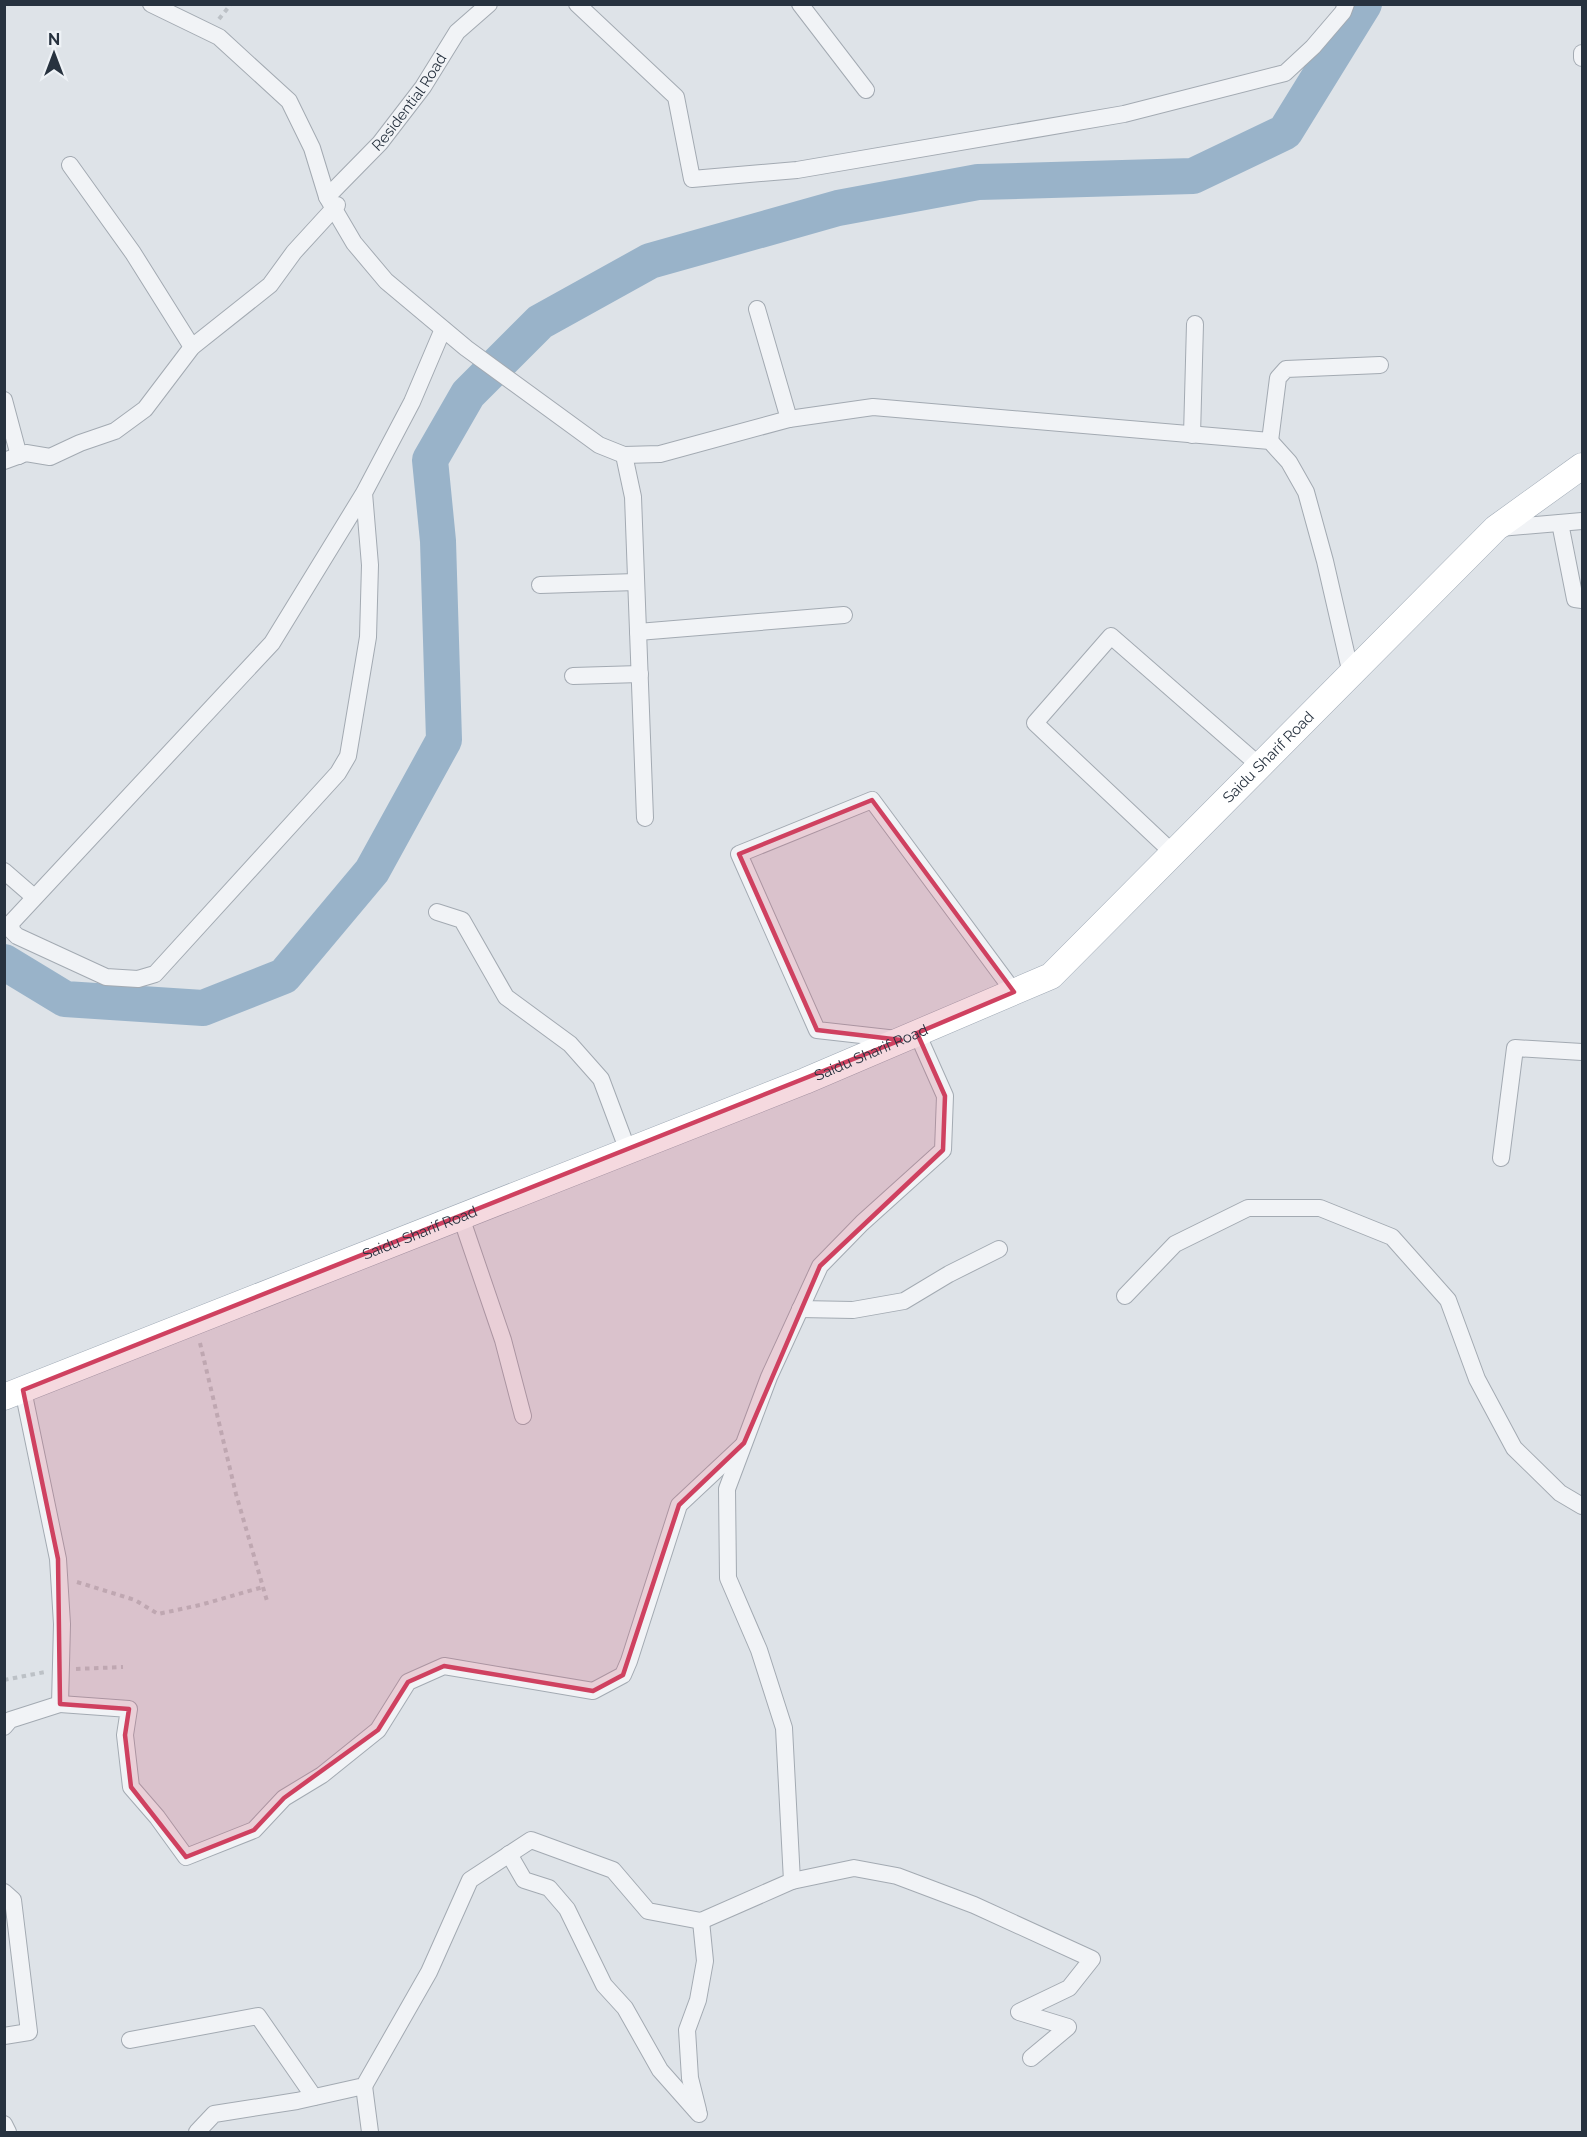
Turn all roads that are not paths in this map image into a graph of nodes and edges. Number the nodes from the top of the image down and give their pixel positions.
1 (151, 4) edge
2 (489, 4) edge
3 (577, 4) edge
4 (800, 4) edge
5 (1346, 4) edge
6 (1582, 53) edge
7 (1582, 58) edge
8 (866, 90) dead end
9 (70, 165) dead end
10 (333, 204) junction
11 (757, 309) dead end
12 (1195, 324) dead end
13 (443, 329) junction
14 (192, 347) junction
15 (1380, 365) dead end
16 (4, 400) edge
17 (789, 419) junction
18 (1192, 435) junction
19 (1270, 441) junction
20 (624, 455) junction
21 (12, 459) edge
22 (1582, 466) edge
23 (364, 493) junction
24 (1582, 521) edge
25 (1560, 523) junction
26 (1496, 528) junction
27 (636, 582) junction
28 (540, 585) dead end
29 (1582, 600) edge
30 (843, 615) dead end
31 (638, 632) junction
32 (640, 674) junction
33 (1351, 675) junction
34 (573, 676) dead end
35 (1260, 766) junction
36 (645, 818) dead end
37 (1173, 853) junction
38 (4, 871) edge
39 (34, 897) junction
40 (437, 912) dead end
41 (1014, 992) junction
42 (909, 1037) junction
43 (1582, 1052) edge
44 (628, 1151) junction
45 (1501, 1158) dead end
46 (461, 1217) junction
47 (999, 1249) dead end
48 (1125, 1296) dead end
49 (801, 1309) junction
50 (14, 1394) edge
51 (523, 1416) dead end
52 (744, 1443) junction
53 (1582, 1506) edge
54 (60, 1704) junction
55 (4, 1727) edge
56 (509, 1854) junction
57 (792, 1881) junction
58 (4, 1892) edge
59 (701, 1921) junction
60 (4, 2036) edge
61 (130, 2040) dead end
62 (1031, 2058) dead end
63 (364, 2086) junction
64 (314, 2097) junction
65 (4, 2124) edge
66 (8, 2133) edge
67 (197, 2133) edge
68 (370, 2133) edge

1 - 10 street
2 - 10 street, Residential Road
3 - 5 street
4 - 8 street
6 - 7 street
9 - 14 street
10 - 13 street
10 - 14 street, Residential Road
11 - 17 street
12 - 18 street
13 - 20 street
13 - 23 street
14 - 21 street, Residential Road
15 - 19 street
16 - 21 street
17 - 18 street
17 - 20 street
18 - 19 street
19 - 33 street
20 - 27 street
22 - 26 main road, Saidu Sharif Road
23 - 39 street
23 - 39 street
24 - 25 street
25 - 26 street
25 - 29 street
26 - 33 main road, Saidu Sharif Road
27 - 28 street
27 - 31 street
30 - 31 street
31 - 32 street
32 - 34 street
32 - 36 street
33 - 35 main road, Saidu Sharif Road
35 - 37 main road, Saidu Sharif Road
35 - 37 street
37 - 41 main road, Saidu Sharif Road
38 - 39 street
40 - 44 street
41 - 42 main road, Saidu Sharif Road
41 - 42 street
42 - 44 main road, Saidu Sharif Road
42 - 49 street
43 - 45 street
44 - 46 main road, Saidu Sharif Road
46 - 50 main road, Saidu Sharif Road
46 - 51 street
47 - 49 street
48 - 53 street
49 - 52 street
50 - 54 street
52 - 54 street
52 - 57 street
54 - 55 street
56 - 59 street
56 - 59 street
56 - 63 street
57 - 59 street
57 - 62 street
58 - 60 street
61 - 64 street
63 - 64 street
63 - 68 street
64 - 67 street
65 - 66 street

